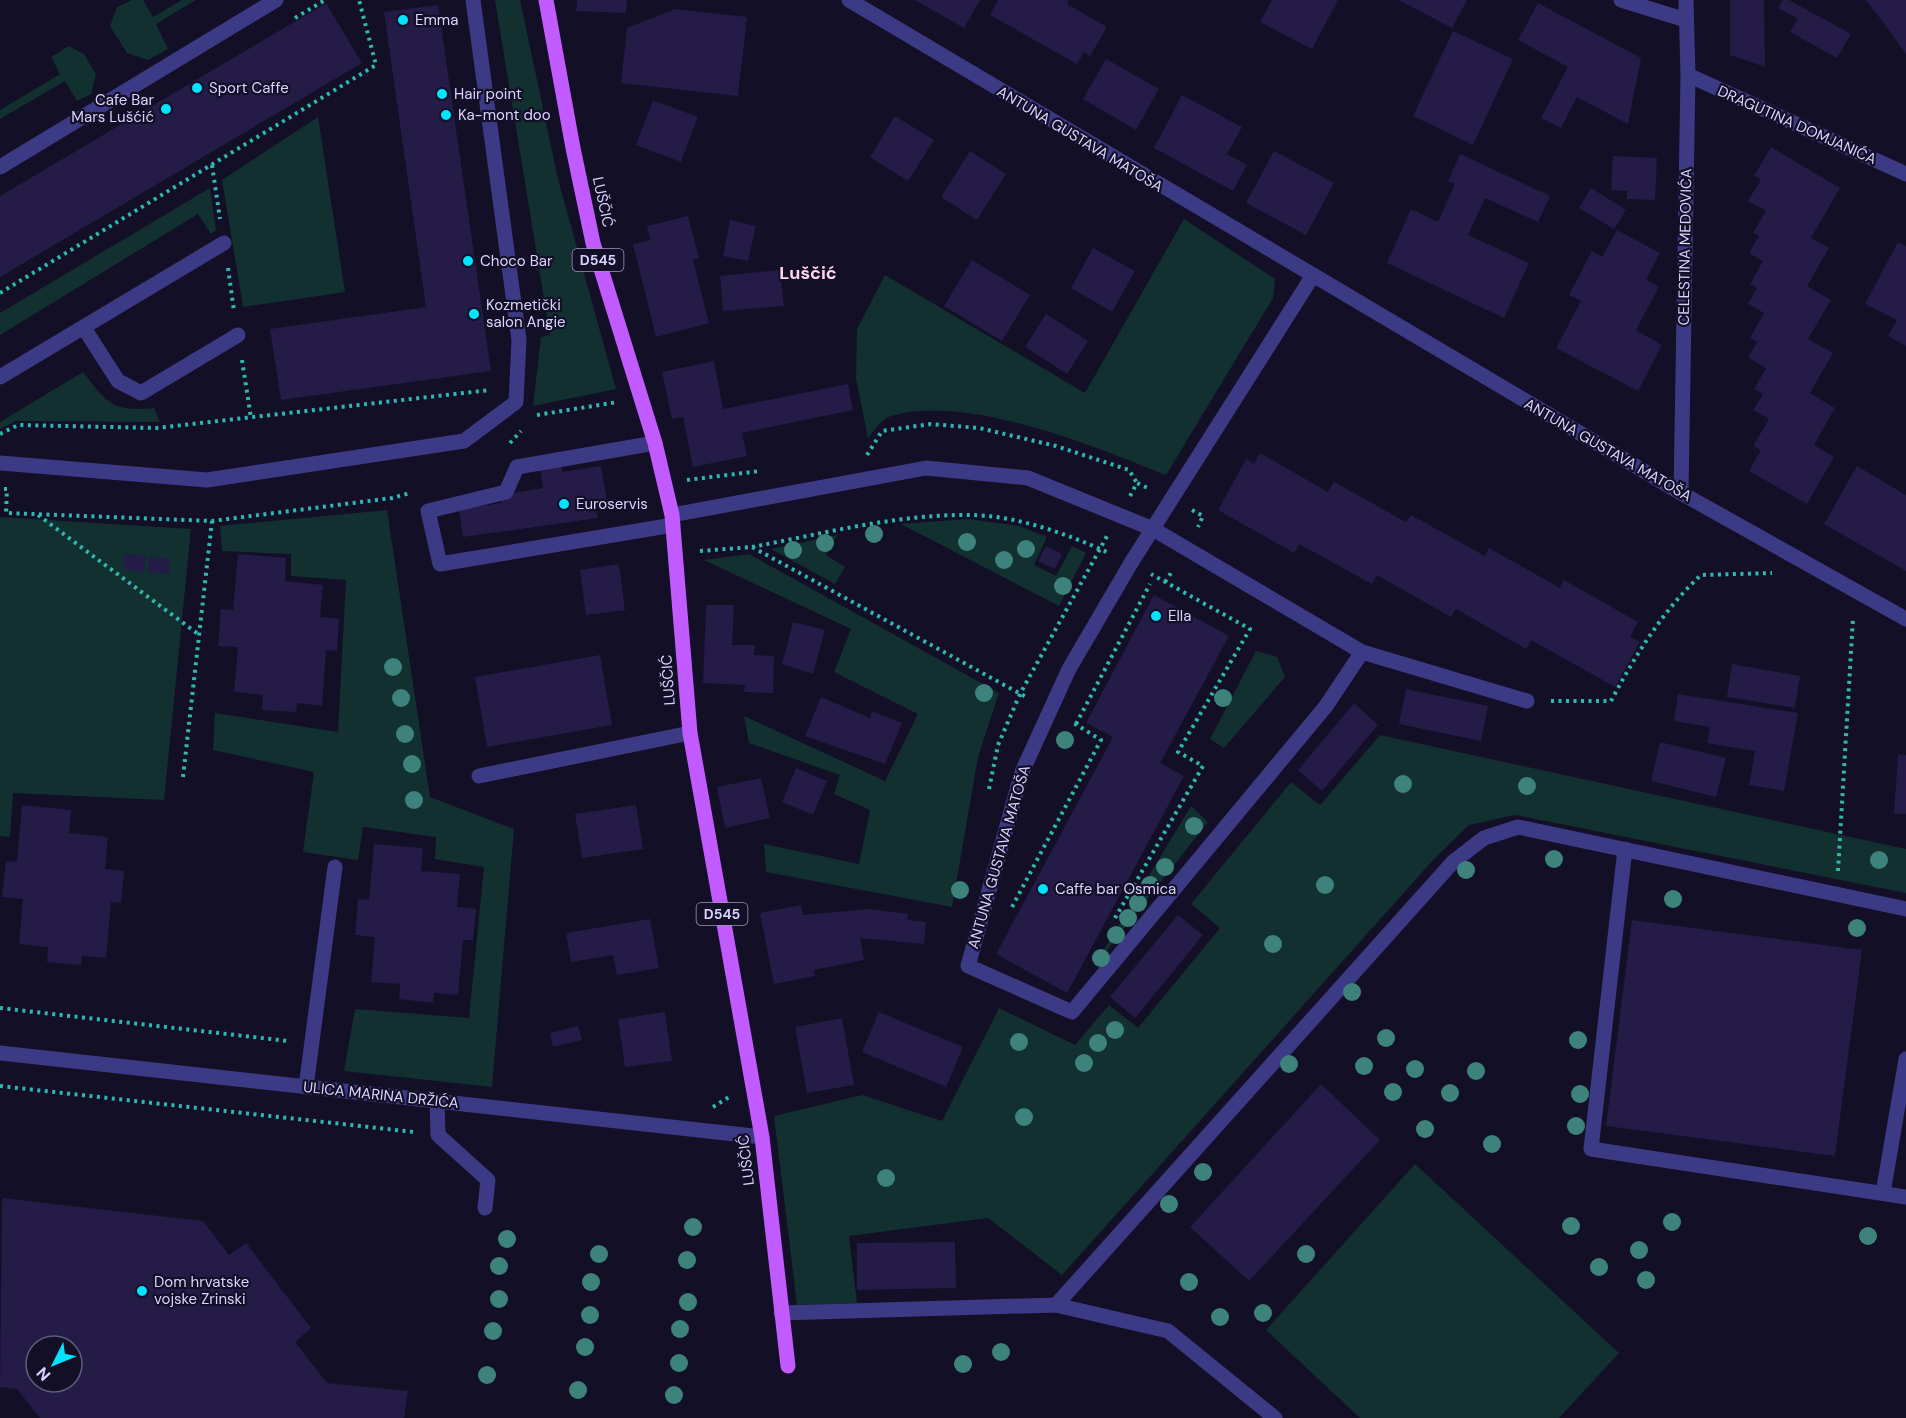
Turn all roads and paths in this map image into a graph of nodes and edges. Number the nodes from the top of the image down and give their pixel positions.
1 (276, 0) edge
2 (359, 0) edge
3 (473, 0) edge
4 (546, 0) edge
5 (849, 0) edge
6 (1621, 0) edge
7 (1686, 0) edge
8 (1686, 20) junction
9 (1688, 75) junction
10 (212, 165) junction
11 (0, 167) edge
12 (1906, 174) edge
13 (224, 243) junction
14 (1312, 277) junction
15 (0, 293) edge
16 (84, 328) junction
17 (238, 335) junction
18 (0, 377) edge
19 (625, 400) dead end
20 (516, 402) junction
21 (251, 418) junction
22 (0, 434) edge
23 (655, 443) junction
24 (507, 447) dead end
25 (0, 463) edge
26 (0, 488) edge
27 (413, 492) dead end
28 (1681, 493) junction
29 (1198, 500) dead end
30 (1192, 510) dead end
31 (38, 514) junction
32 (672, 520) junction
33 (212, 521) junction
34 (1153, 529) junction
35 (752, 547) junction
36 (1100, 549) junction
37 (698, 551) dead end
38 (1131, 563) junction
39 (1819, 571) junction
40 (1155, 576) junction
41 (1855, 590) junction
42 (1906, 619) edge
43 (199, 634) junction
44 (1362, 652) junction
45 (1020, 694) junction
46 (1527, 701) joint
47 (1050, 709) junction
48 (1076, 724) junction
49 (690, 733) junction
50 (479, 776) dead end
51 (183, 777) dead end
52 (1625, 849) junction
53 (335, 867) dead end
54 (1837, 894) junction
55 (1011, 908) dead end
56 (1906, 909) edge
57 (1115, 919) dead end
58 (0, 1008) edge
59 (312, 1044) junction
60 (0, 1053) edge
61 (1906, 1059) edge
62 (0, 1086) edge
63 (306, 1087) junction
64 (437, 1101) junction
65 (438, 1135) junction
66 (762, 1137) junction
67 (1883, 1193) junction
68 (1906, 1197) edge
69 (485, 1208) dead end
70 (1056, 1305) junction
71 (781, 1313) junction
72 (788, 1366) dead end
73 (1275, 1418) edge

1 - 11 street
2 - 10 path
3 - 20 street
4 - 23 main road, LUŠČIĆ / D545
5 - 14 street, ANTUNA GUSTAVA MATOŠA
6 - 8 street
7 - 8 street, CELESTINA MEDOVIĆA
8 - 9 street, CELESTINA MEDOVIĆA
9 - 12 street, DRAGUTINA DOMJANIĆA
9 - 28 street, CELESTINA MEDOVIĆA
10 - 13 path
10 - 15 path
13 - 16 street
13 - 17 path
14 - 28 street, ANTUNA GUSTAVA MATOŠA
14 - 34 street, ANTUNA GUSTAVA MATOŠA
16 - 17 street
16 - 18 street
17 - 21 path
19 - 24 path
20 - 21 path
20 - 25 street
21 - 22 path
23 - 32 main road, LUŠČIĆ / D545
23 - 32 street
26 - 31 path
27 - 33 path
28 - 39 street, ANTUNA GUSTAVA MATOŠA
29 - 30 path
31 - 33 path
31 - 43 path
32 - 34 street
32 - 49 main road, LUŠČIĆ / D545
33 - 43 path
34 - 38 street, ANTUNA GUSTAVA MATOŠA
34 - 44 street
35 - 36 path
35 - 37 path
35 - 45 path
36 - 38 path
36 - 45 path
38 - 40 path
38 - 47 street, ANTUNA GUSTAVA MATOŠA
39 - 41 street, ANTUNA GUSTAVA MATOŠA
39 - 46 path
40 - 48 path
40 - 57 path
41 - 42 street, ANTUNA GUSTAVA MATOŠA
41 - 54 path
43 - 51 path
44 - 46 street
44 - 47 street, ANTUNA GUSTAVA MATOŠA
45 - 47 path
47 - 48 path
48 - 55 path
49 - 50 street
49 - 66 main road, LUŠČIĆ / D545
52 - 54 street
52 - 67 street
52 - 70 street
53 - 59 street
54 - 56 street
58 - 59 path
59 - 63 street
60 - 63 street, ULICA MARINA DRŽIĆA
61 - 67 street
62 - 65 path
63 - 64 street, ULICA MARINA DRŽIĆA
64 - 65 street
64 - 66 street, ULICA MARINA DRŽIĆA
65 - 69 street
66 - 71 main road, LUŠČIĆ / D545
67 - 68 street
70 - 71 street
70 - 73 street
71 - 72 main road, LUŠČIĆ / D545

